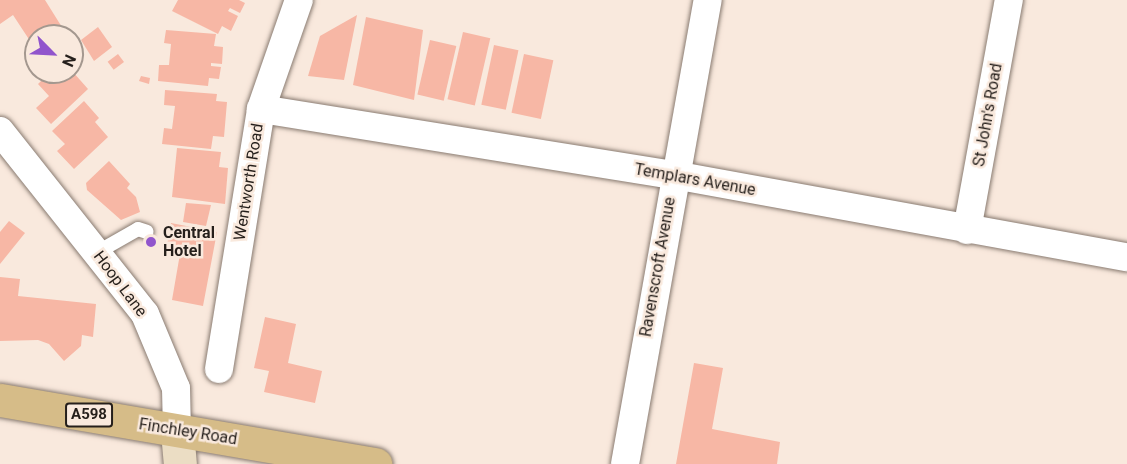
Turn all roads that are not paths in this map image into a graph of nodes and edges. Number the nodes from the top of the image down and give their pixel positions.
1 (299, 0) edge
2 (708, 0) edge
3 (1009, 0) edge
4 (261, 110) junction
5 (0, 131) edge
6 (674, 175) junction
7 (967, 230) junction
8 (147, 232) dead end
9 (96, 253) junction
10 (1127, 257) edge
11 (219, 369) dead end
12 (0, 400) edge
13 (177, 431) junction
14 (180, 464) edge
15 (376, 464) edge
16 (625, 464) edge

1 - 4 street, Wentworth Road
2 - 6 street, Ravenscroft Avenue
3 - 7 street, St John's Road
4 - 6 street, Templars Avenue
4 - 11 street, Wentworth Road
5 - 9 street, Hoop Lane
6 - 7 street, Templars Avenue
6 - 16 street, Ravenscroft Avenue
7 - 10 street, Templars Avenue
8 - 9 lane
9 - 13 street, Hoop Lane
12 - 13 main road, Finchley Road / A598
13 - 14 street, Hoop Lane
13 - 15 main road, Finchley Road / A598

